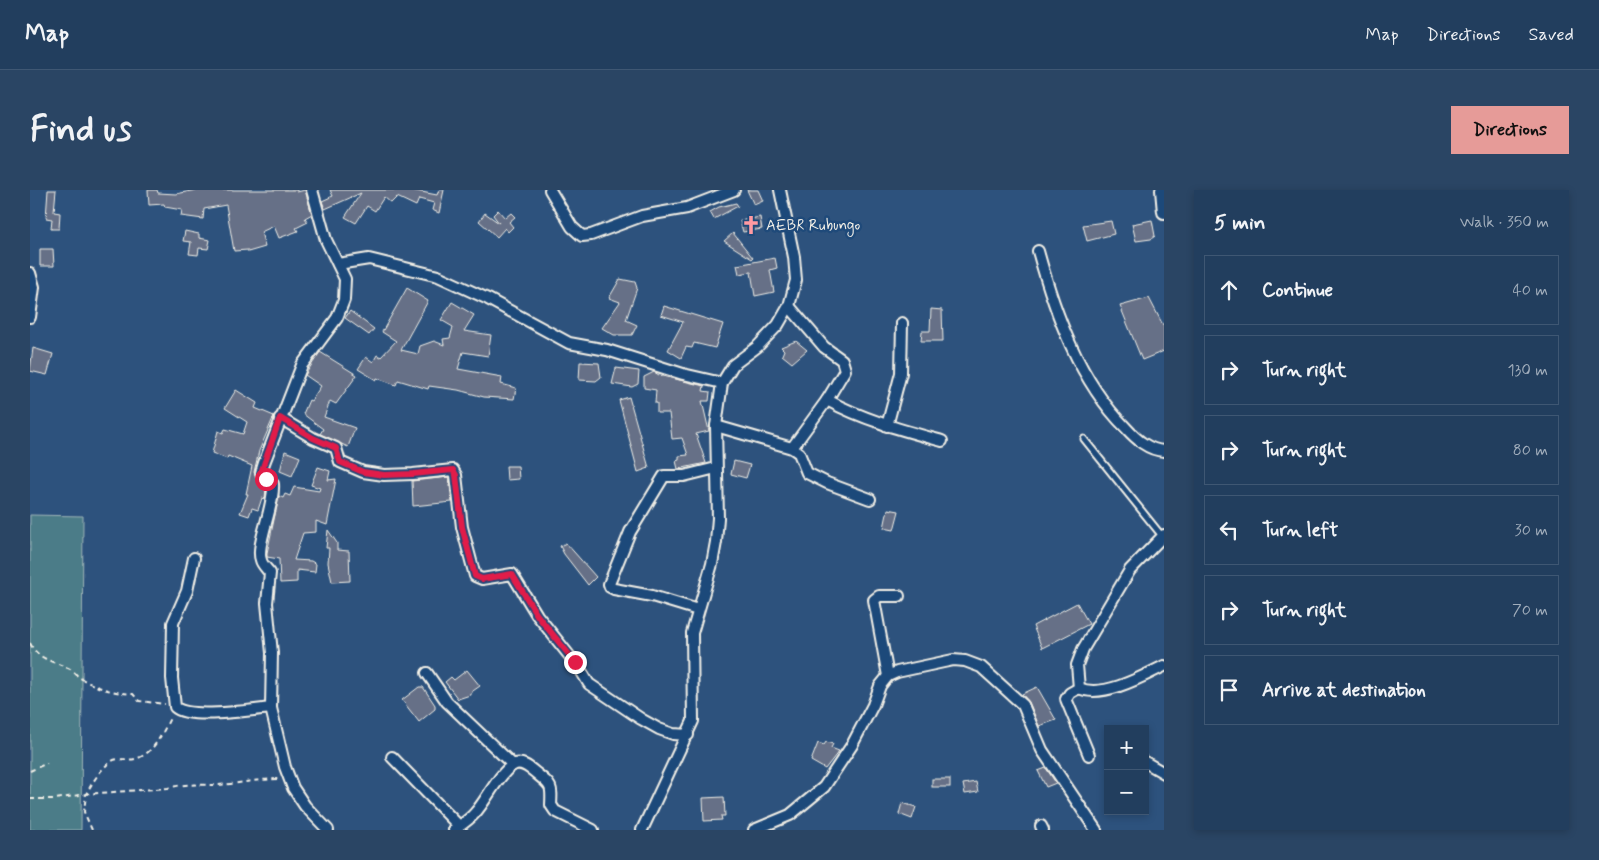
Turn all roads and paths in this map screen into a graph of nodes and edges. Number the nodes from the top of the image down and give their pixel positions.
1 (312, 190) edge
2 (550, 190) edge
3 (734, 190) edge
4 (780, 190) edge
5 (1162, 190) edge
6 (1164, 212) edge
7 (1038, 251) dead end
8 (338, 264) junction
9 (30, 273) edge
10 (789, 306) junction
11 (30, 317) edge
12 (902, 323) dead end
13 (722, 384) junction
14 (827, 400) junction
15 (280, 418) junction
16 (716, 426) junction
17 (888, 426) junction
18 (1084, 439) dead end
19 (942, 441) dead end
20 (792, 448) junction
21 (1164, 451) edge
22 (716, 468) junction
23 (870, 499) dead end
24 (1163, 536) edge
25 (194, 558) dead end
26 (899, 596) dead end
27 (698, 610) junction
28 (30, 643) edge
29 (1164, 666) edge
30 (427, 672) dead end
31 (888, 676) junction
32 (1079, 688) junction
33 (175, 707) junction
34 (272, 708) junction
35 (688, 735) junction
36 (1090, 755) dead end
37 (392, 757) dead end
38 (47, 763) dead end
39 (1149, 764) edge
40 (513, 765) junction
41 (30, 771) edge
42 (1164, 773) edge
43 (290, 779) junction
44 (86, 794) junction
45 (30, 799) edge
46 (456, 828) edge
47 (92, 830) edge
48 (328, 830) edge
49 (593, 830) edge
50 (642, 830) edge
51 (754, 830) edge
52 (1096, 830) edge

1 - 8 street
2 - 3 street
4 - 10 street
5 - 6 street
7 - 21 street
8 - 13 street
8 - 15 street
9 - 11 street
10 - 13 street
10 - 14 street
12 - 17 street
13 - 16 street
14 - 17 street
14 - 20 street
15 - 34 street
15 - 35 street
16 - 20 street
16 - 22 street
17 - 19 street
18 - 24 lane
20 - 23 street
22 - 27 street
22 - 27 street
24 - 32 street
25 - 33 street
26 - 31 street
27 - 35 street
28 - 33 path
29 - 32 street
30 - 40 street
31 - 51 street
31 - 52 street
32 - 36 street
33 - 34 street
33 - 44 path
34 - 43 street
35 - 50 street
37 - 46 street
38 - 41 path
39 - 42 street
40 - 46 street
40 - 49 street
43 - 44 path
43 - 48 street
44 - 45 path
44 - 47 path

